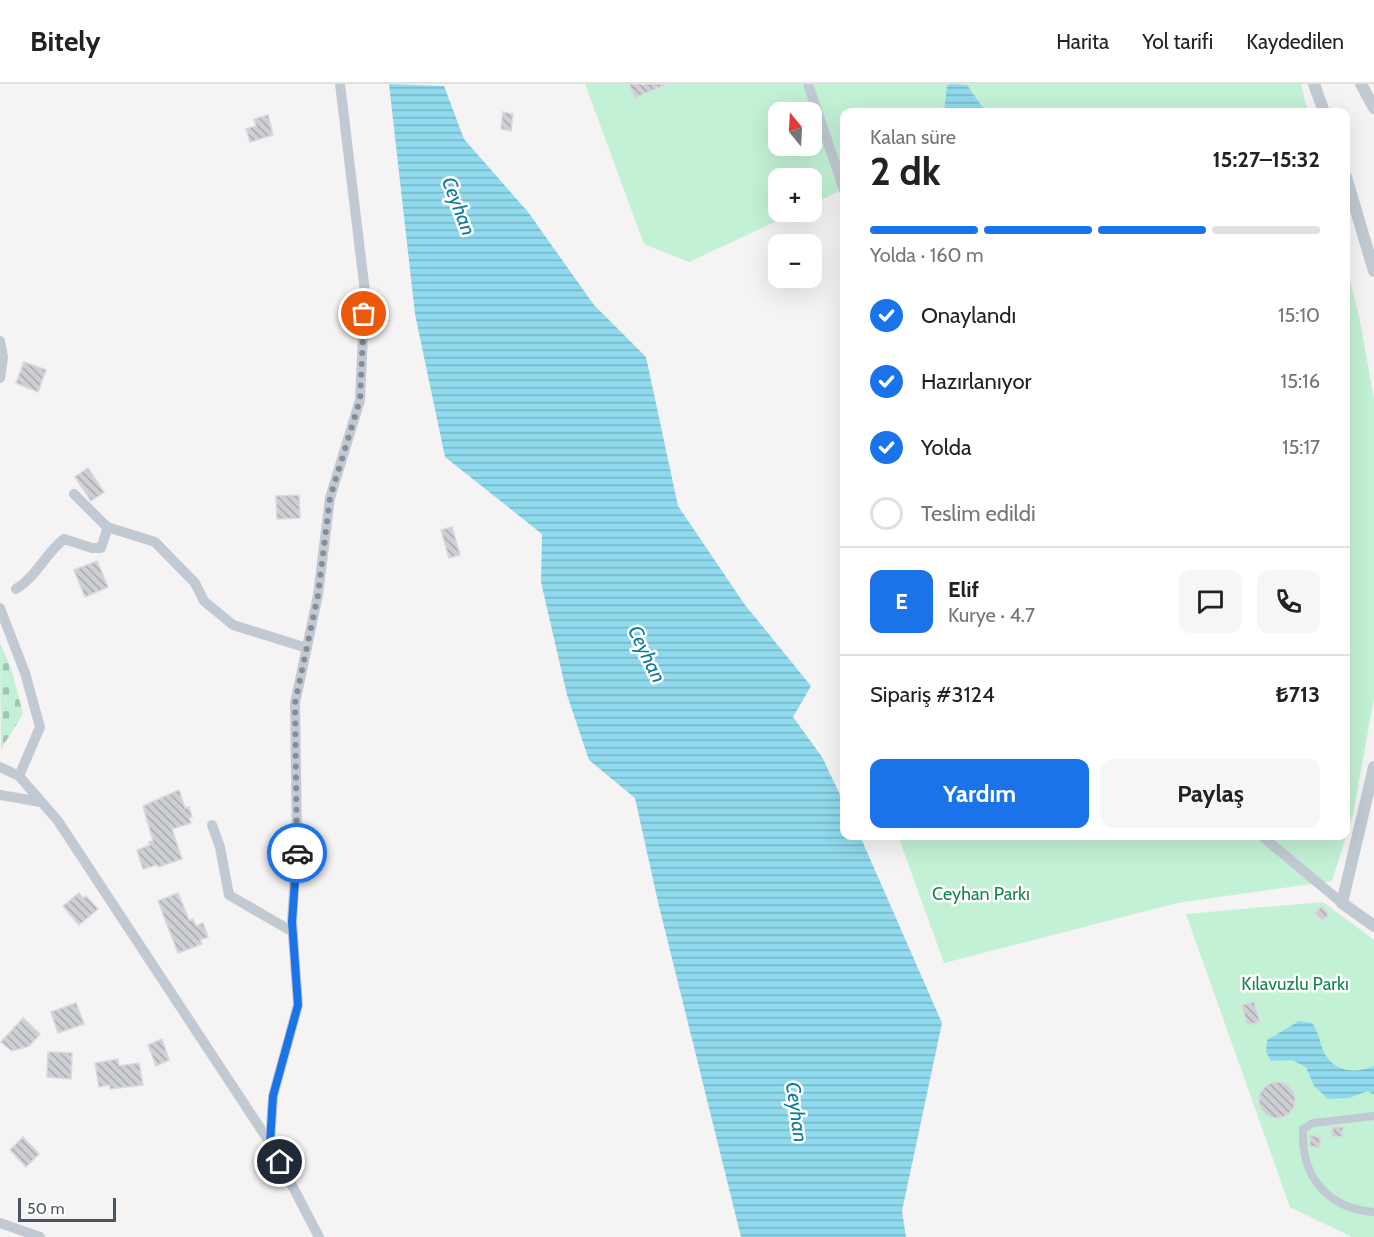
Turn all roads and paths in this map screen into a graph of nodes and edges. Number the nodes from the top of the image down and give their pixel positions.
1 (340, 84) edge
2 (808, 84) edge
3 (1314, 84) edge
4 (1361, 84) edge
5 (1323, 108) edge
6 (1374, 108) edge
7 (840, 178) edge
8 (1350, 190) edge
9 (1374, 271) edge
10 (0, 341) edge
11 (0, 378) edge
12 (74, 494) dead end
13 (108, 528) junction
14 (16, 589) dead end
15 (0, 608) edge
16 (307, 648) junction
17 (0, 767) edge
18 (1374, 767) edge
19 (19, 776) junction
20 (0, 795) edge
21 (41, 802) junction
22 (212, 825) dead end
23 (1267, 840) edge
24 (1342, 903) junction
25 (1374, 926) edge
26 (293, 932) junction
27 (1374, 1116) edge
28 (270, 1143) junction
29 (1374, 1212) edge
30 (0, 1223) edge
31 (40, 1237) edge
32 (319, 1237) edge

1 - 16 street
2 - 7 street
3 - 5 street
4 - 6 street
8 - 9 street
10 - 11 street
12 - 13 street
13 - 14 street
13 - 16 street
15 - 19 street
16 - 26 street
17 - 19 street
18 - 24 street
19 - 21 street
20 - 21 street
21 - 28 street
22 - 26 street
23 - 24 street
24 - 25 street
26 - 28 street
27 - 29 street
28 - 32 street
30 - 31 street

